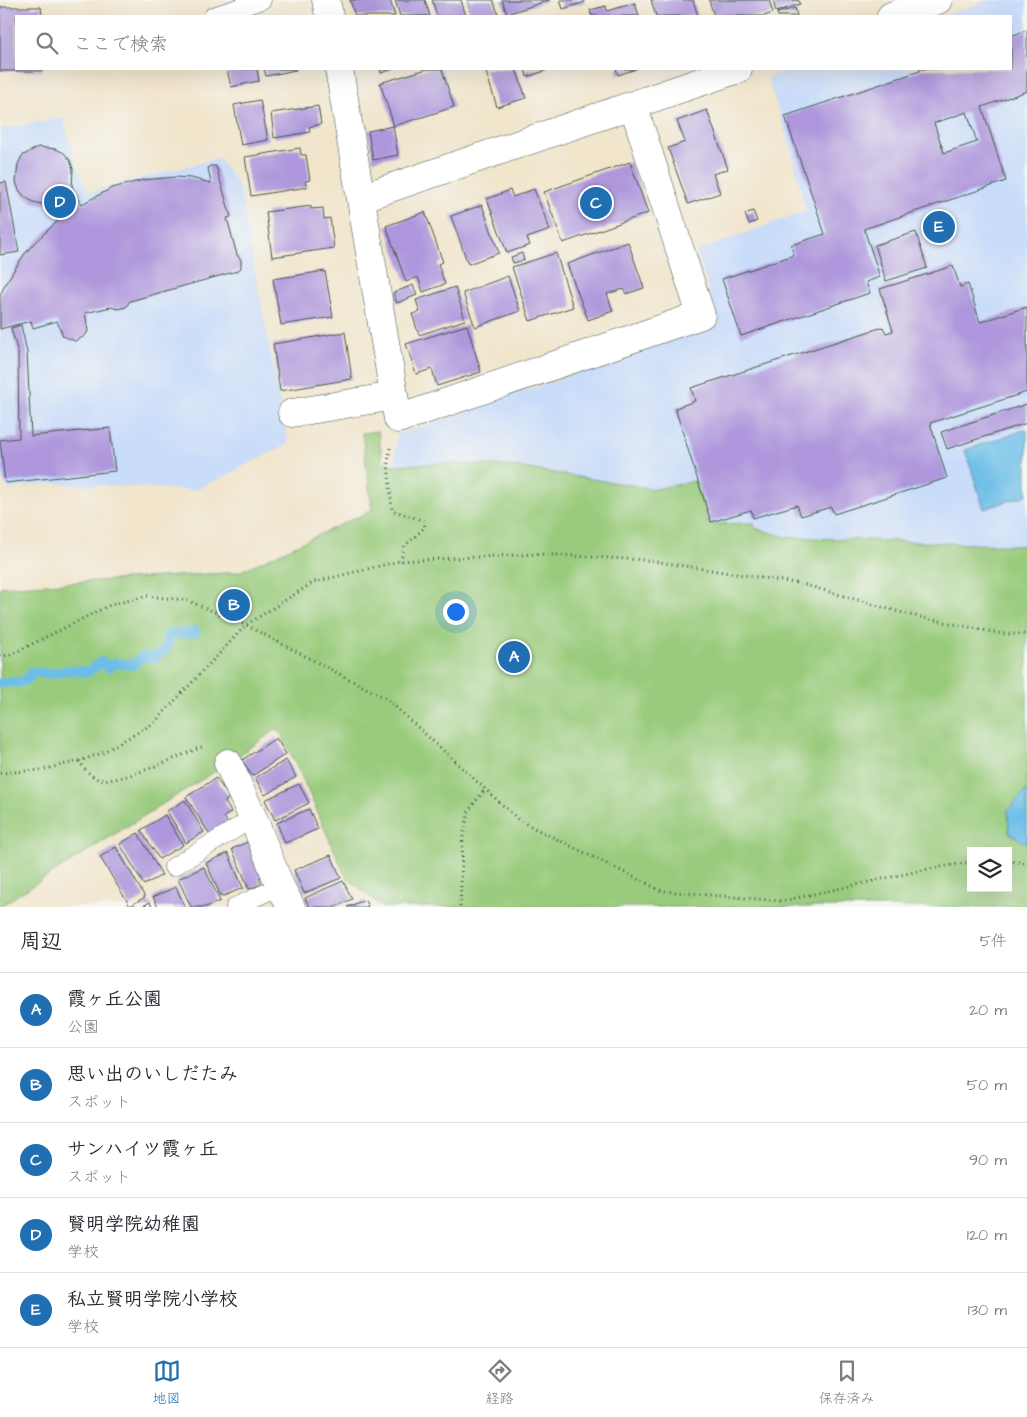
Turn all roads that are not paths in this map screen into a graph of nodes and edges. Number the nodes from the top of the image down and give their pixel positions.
1 (262, 0) edge
2 (326, 0) edge
3 (938, 0) edge
4 (891, 11) edge
5 (216, 15) edge
6 (329, 15) edge
7 (338, 70) edge
8 (735, 70) edge
9 (634, 105) junction
10 (361, 198) junction
11 (394, 396) junction
12 (292, 412) dead end
13 (228, 763) road end
14 (253, 818) junction
15 (173, 867) dead end
16 (286, 896) edge
17 (235, 907) edge

1 - 5 lane
2 - 6 street
3 - 4 street
7 - 10 street
8 - 9 street
9 - 10 street
9 - 11 street
10 - 11 street
11 - 12 street
13 - 14 street
14 - 15 lane
14 - 16 street
16 - 17 lane

